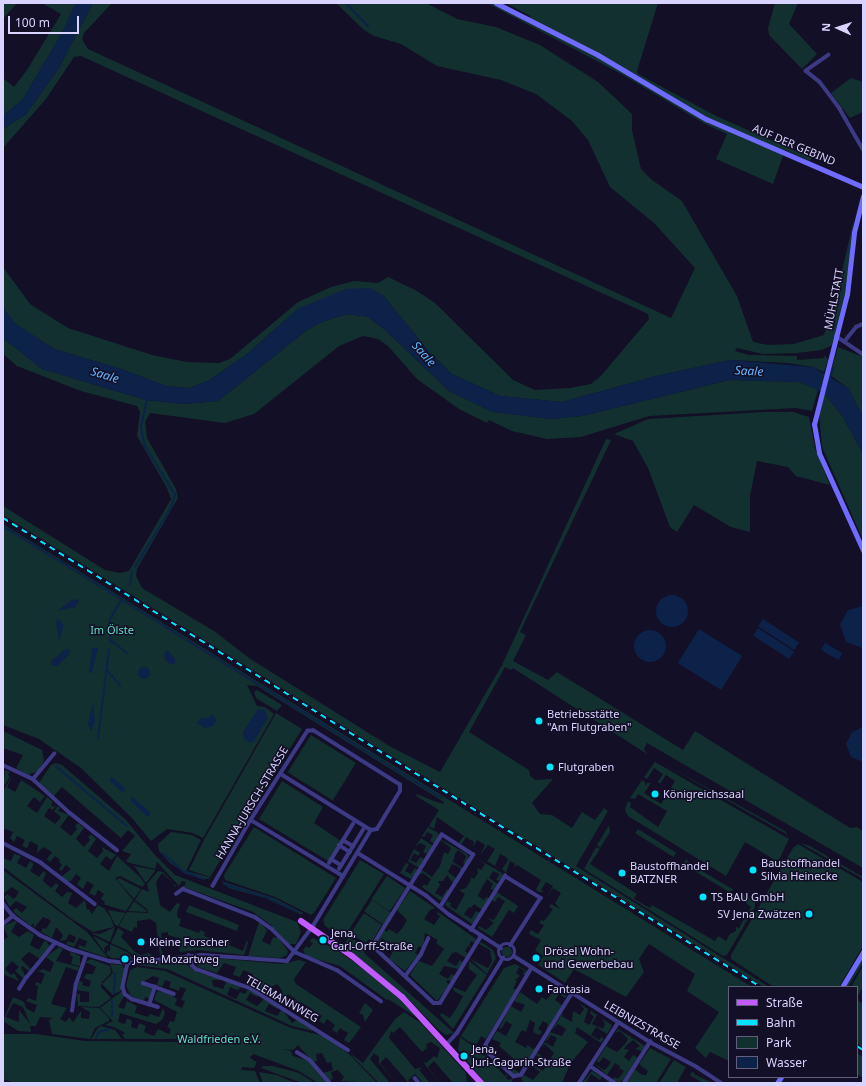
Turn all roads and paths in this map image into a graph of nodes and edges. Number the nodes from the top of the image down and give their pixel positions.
1 (496, 3) edge
2 (829, 54) dead end
3 (863, 149) edge
4 (863, 187) edge
5 (863, 196) edge
6 (863, 324) edge
7 (836, 336) junction
8 (844, 342) junction
9 (863, 354) edge
10 (863, 550) edge
11 (54, 754) dead end
12 (3, 765) edge
13 (281, 774) junction
14 (33, 779) junction
15 (251, 820) junction
16 (353, 824) dead end
17 (363, 830) dead end
18 (371, 830) junction
19 (343, 840) junction
20 (3, 843) edge
21 (339, 845) junction
22 (353, 846) junction
23 (117, 850) dead end
24 (350, 853) junction
25 (358, 853) junction
26 (343, 876) junction
27 (410, 885) junction
28 (213, 886) dead end
29 (176, 894) dead end
30 (3, 903) edge
31 (95, 904) dead end
32 (440, 906) junction
33 (13, 916) junction
34 (300, 921) dead end
35 (3, 924) edge
36 (312, 928) junction
37 (472, 930) junction
38 (481, 936) junction
39 (428, 940) dead end
40 (55, 943) junction
41 (511, 945) junction
42 (501, 948) junction
43 (295, 952) junction
44 (863, 952) edge
45 (86, 955) junction
46 (189, 955) junction
47 (514, 956) junction
48 (503, 958) junction
49 (128, 963) junction
50 (532, 968) junction
51 (406, 975) junction
52 (143, 983) dead end
53 (843, 986) edge
54 (155, 987) junction
55 (19, 989) dead end
56 (572, 993) junction
57 (174, 994) dead end
58 (381, 1001) dead end
59 (149, 1005) junction
60 (158, 1007) dead end
61 (72, 1011) dead end
62 (618, 1023) junction
63 (650, 1042) junction
64 (447, 1044) junction
65 (348, 1050) dead end
66 (297, 1052) dead end
67 (590, 1066) junction
68 (415, 1078) dead end
69 (478, 1082) edge
70 (330, 1083) edge
71 (419, 1083) edge
72 (578, 1083) edge
73 (615, 1083) edge
74 (624, 1083) edge
75 (722, 1083) edge

1 - 4 street, AUF DER GEBIND
2 - 3 street
5 - 7 street, MÜHLSTATT
6 - 8 street
7 - 8 street
7 - 10 street, MÜHLSTATT
8 - 9 street
11 - 14 street
12 - 14 street
13 - 15 street, HANNA-JURSCH-STRASSE
13 - 18 street
13 - 18 street, HANNA-JURSCH-STRASSE
14 - 23 street
15 - 26 street
15 - 28 street, HANNA-JURSCH-STRASSE
16 - 19 street
17 - 22 street
18 - 25 street
19 - 21 street
19 - 22 street
20 - 31 street
21 - 24 street
21 - 24 street
22 - 24 street
25 - 26 street
25 - 27 street
26 - 36 street
27 - 32 street
27 - 32 street
27 - 51 street
29 - 43 street
30 - 33 street
32 - 37 street
33 - 35 street
33 - 40 street
34 - 36 main road
36 - 43 street
36 - 64 main road
37 - 38 street
37 - 41 street
38 - 42 street
38 - 51 street
39 - 51 street
40 - 45 street
40 - 55 street
41 - 42 street
41 - 47 street
42 - 48 street
43 - 46 street
43 - 58 street
44 - 53 street
45 - 49 street
45 - 61 street
46 - 49 street
46 - 65 street, TELEMANNWEG
47 - 48 street
47 - 50 street, LEIBNIZSTRASSE
48 - 64 street
49 - 59 street
50 - 56 street, LEIBNIZSTRASSE
50 - 56 street
52 - 54 street
54 - 57 street
54 - 59 street
56 - 62 street, LEIBNIZSTRASSE
59 - 60 street
62 - 63 street, LEIBNIZSTRASSE
62 - 67 street
63 - 74 street
63 - 75 street, LEIBNIZSTRASSE
64 - 69 main road
66 - 70 street
67 - 72 street
67 - 73 street
68 - 71 street

